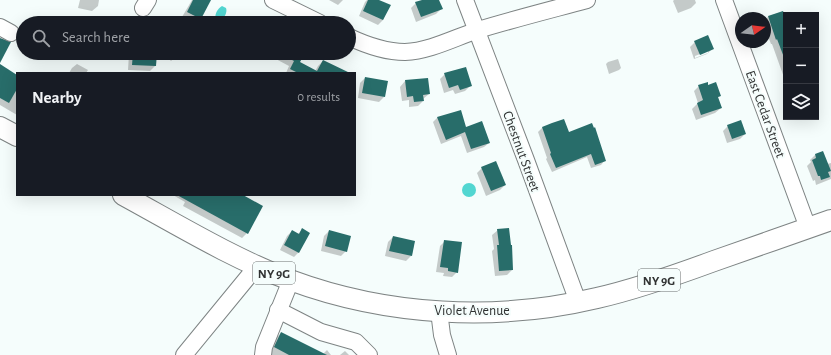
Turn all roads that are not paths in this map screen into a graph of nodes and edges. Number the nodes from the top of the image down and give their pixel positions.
1 (273, 0) edge
2 (465, 0) edge
3 (587, 0) edge
4 (724, 0) edge
5 (306, 16) edge
6 (477, 31) junction
7 (356, 40) edge
8 (0, 127) edge
9 (16, 135) edge
10 (125, 196) edge
11 (831, 220) edge
12 (808, 228) junction
13 (257, 266) junction
14 (292, 280) junction
15 (578, 302) junction
16 (278, 310) junction
17 (439, 311) junction
18 (184, 355) edge
19 (263, 355) edge
20 (370, 355) edge
21 (448, 355) edge

1 - 5 street
2 - 6 street, Chestnut Street
3 - 6 street
4 - 12 street, East Cedar Street
6 - 7 street
6 - 15 street, Chestnut Street
8 - 9 main road
10 - 13 main road, Violet Avenue / NY 9G
11 - 12 main road, Violet Avenue / NY 9G
12 - 15 main road, Violet Avenue / NY 9G
13 - 14 main road, Violet Avenue / NY 9G
13 - 18 street
14 - 16 street
14 - 17 main road, Violet Avenue / NY 9G
15 - 17 main road, Violet Avenue / NY 9G
16 - 19 street
16 - 20 street
17 - 21 street

